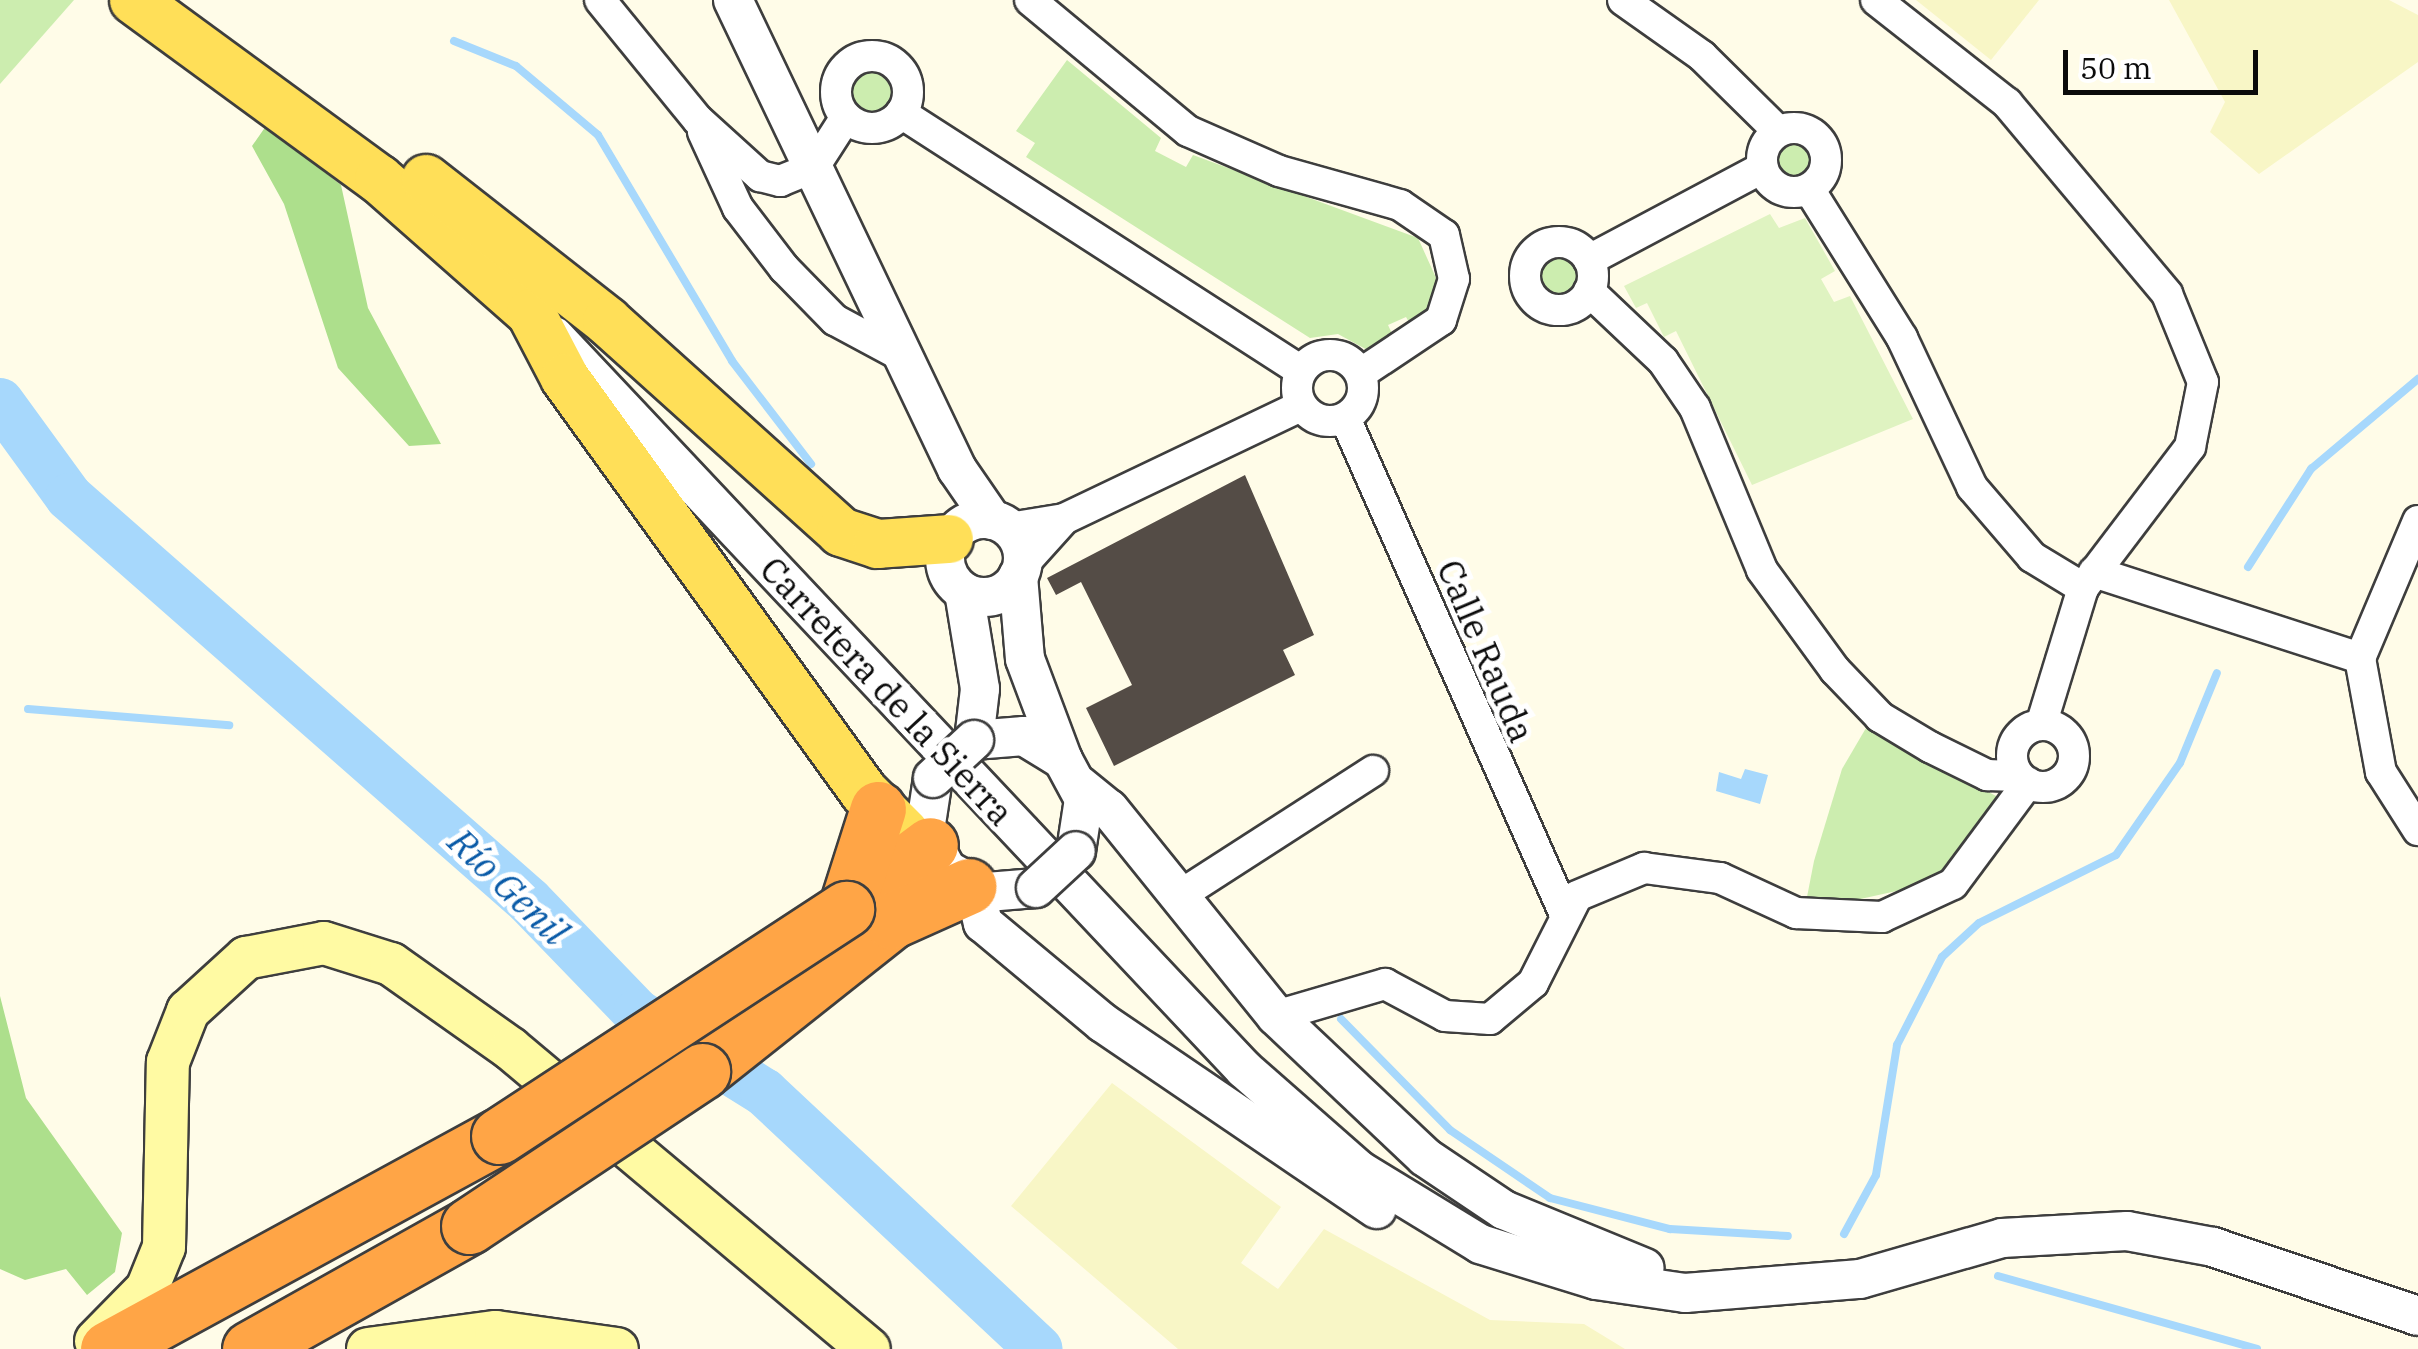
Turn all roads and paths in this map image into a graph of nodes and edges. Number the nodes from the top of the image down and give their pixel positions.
1 (600, 0) edge
2 (734, 0) edge
3 (1030, 0) edge
4 (1622, 0) edge
5 (1876, 0) edge
6 (138, 3) edge
7 (900, 113) junction
8 (846, 117) junction
9 (698, 120) junction
10 (1778, 131) junction
11 (814, 167) junction
12 (1762, 168) junction
13 (1809, 189) junction
14 (1589, 260) junction
15 (1590, 291) junction
16 (532, 313) junction
17 (902, 356) junction
18 (1302, 371) junction
19 (1360, 374) junction
20 (1301, 406) junction
21 (1345, 418) junction
22 (957, 469) junction
23 (1064, 518) junction
24 (2418, 521) edge
25 (1000, 524) junction
26 (952, 534) junction
27 (1020, 572) junction
28 (2089, 580) junction
29 (964, 592) junction
30 (2360, 658) junction
31 (2042, 725) junction
32 (974, 740) junction
33 (1373, 771) dead end
34 (1072, 773) junction
35 (2024, 780) junction
36 (878, 808) junction
37 (2418, 830) edge
38 (929, 842) junction
39 (1178, 896) junction
40 (976, 899) junction
41 (1564, 910) junction
42 (864, 931) junction
43 (1276, 1016) junction
44 (1448, 1226) junction
45 (1685, 1292) junction
46 (2418, 1316) edge
47 (86, 1349) edge
48 (108, 1349) edge
49 (250, 1349) edge
50 (368, 1349) edge
51 (617, 1349) edge
52 (868, 1349) edge

1 - 9 street
2 - 11 street
3 - 19 street
4 - 10 street
5 - 28 street
6 - 16 main road, Carretera de la Sierra
6 - 26 main road
7 - 8 street
7 - 8 street
7 - 18 street
8 - 11 street
9 - 11 street
9 - 17 street
10 - 12 street
10 - 13 street
11 - 17 street
12 - 13 street
12 - 14 street
13 - 28 street
14 - 15 street
14 - 15 street
15 - 35 street
16 - 36 main road
16 - 44 street, Carretera de la Sierra
17 - 22 street
18 - 19 street
18 - 20 street
19 - 21 street
20 - 21 street
20 - 23 street
21 - 41 street, Calle Rauda
22 - 25 street
22 - 26 street
23 - 25 street
23 - 27 street
24 - 30 street
25 - 26 street
25 - 27 street
26 - 29 street
27 - 29 street
27 - 34 street
28 - 30 street
28 - 31 street
29 - 32 street
30 - 37 street
31 - 35 street
31 - 35 street
32 - 34 street
32 - 38 street, bridge
33 - 39 street
34 - 39 street, Carretera de la Sierra
34 - 40 street, bridge
35 - 41 street
36 - 38 main road
36 - 42 highway
38 - 40 street
38 - 42 highway
39 - 43 street, Carretera de la Sierra
40 - 42 highway
40 - 44 street
41 - 43 street
42 - 48 highway, bridge
42 - 49 highway, bridge
43 - 45 street, Carretera de la Sierra
44 - 45 street, Carretera de la Sierra
45 - 46 street, Carretera de la Sierra
47 - 52 main road
50 - 51 main road

